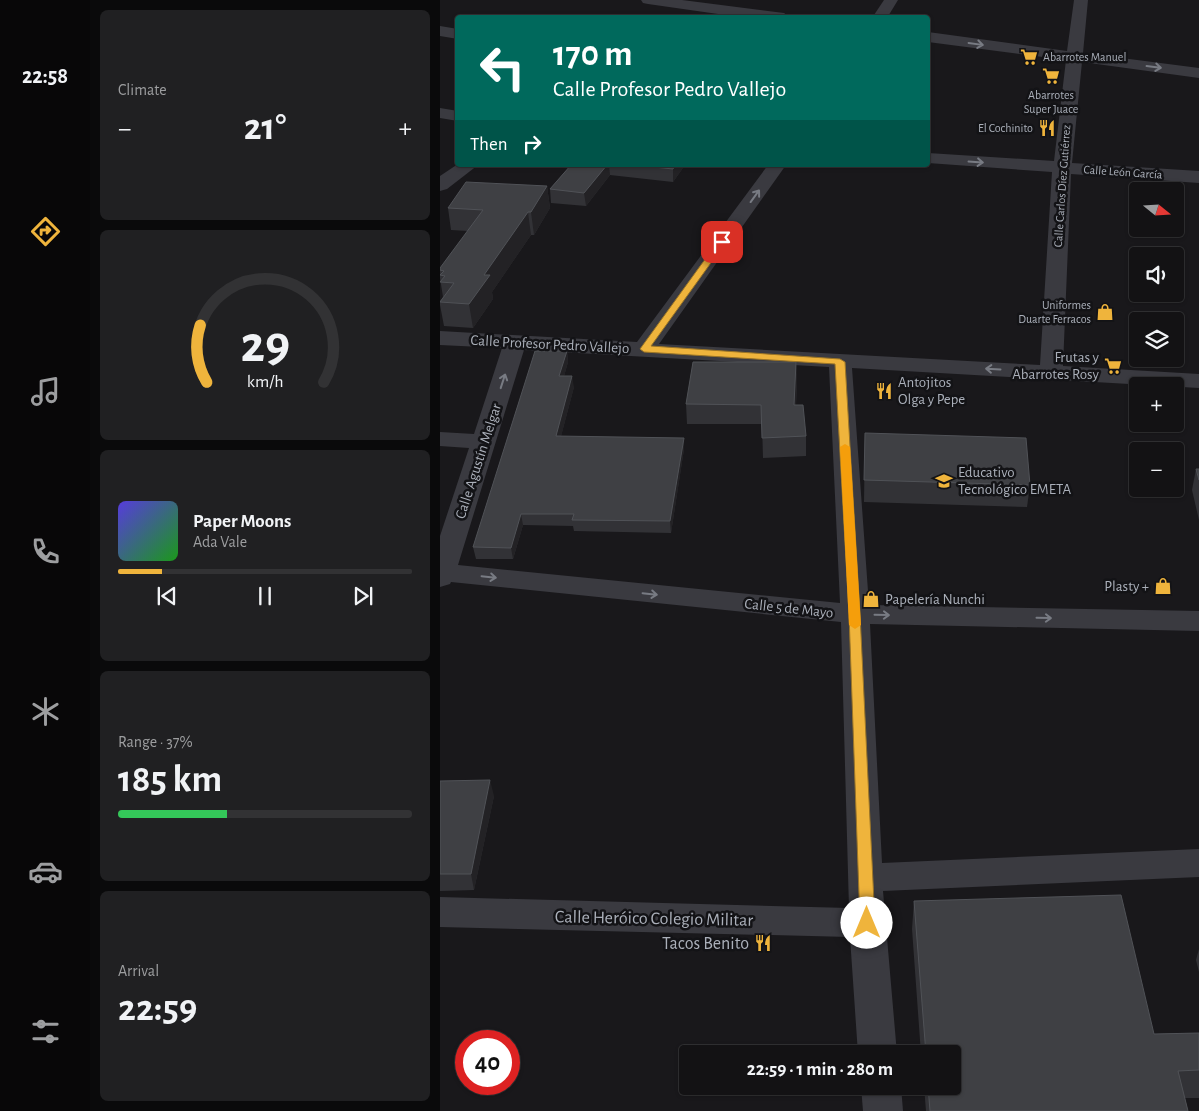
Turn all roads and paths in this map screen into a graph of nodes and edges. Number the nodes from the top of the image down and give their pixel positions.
1 (648, 0) edge
2 (891, 0) edge
3 (1081, 0) edge
4 (684, 2) edge
5 (668, 15) edge
6 (765, 15) edge
7 (881, 15) edge
8 (440, 31) edge
9 (455, 34) edge
10 (930, 37) edge
11 (1074, 57) junction
12 (1199, 73) edge
13 (440, 113) edge
14 (455, 116) edge
15 (930, 158) edge
16 (466, 167) edge
17 (776, 167) edge
18 (1062, 168) junction
19 (1199, 177) edge
20 (440, 185) edge
21 (440, 338) edge
22 (515, 343) junction
23 (644, 349) junction
24 (840, 362) junction
25 (1051, 372) junction
26 (1199, 381) edge
27 (440, 439) edge
28 (484, 442) junction
29 (441, 574) edge
30 (854, 614) junction
31 (1199, 621) edge
32 (1199, 863) edge
33 (867, 878) junction
34 (440, 912) edge
35 (867, 923) junction
36 (877, 1045) edge
37 (882, 1095) edge
38 (883, 1111) edge

1 - 4 street
2 - 7 street
3 - 11 street, Calle Carlos Díez Gutiérrez
4 - 5 street
4 - 6 street
8 - 9 street
10 -> 11 street
11 -> 12 street
11 - 18 street, Calle Carlos Díez Gutiérrez
13 - 14 street
15 -> 18 street, Calle León García
16 - 20 street
23 -> 17 street
18 - 19 street, Calle León García
18 - 25 street, Calle Carlos Díez Gutiérrez
21 - 22 street, Calle Profesor Pedro Vallejo
22 - 23 street, Calle Profesor Pedro Vallejo
28 -> 22 street, Calle Agustín Melgar
23 - 24 street, Calle Profesor Pedro Vallejo
25 -> 24 street, Calle Profesor Pedro Vallejo
24 - 30 street
25 - 26 street, Calle Profesor Pedro Vallejo
27 - 28 street
28 - 29 street, Calle Agustín Melgar
29 -> 30 street, Calle 5 de Mayo
30 -> 31 street, Calle 5 de Mayo
30 - 33 street
32 - 33 street
33 - 35 street
34 - 35 street, Calle Heróico Colegio Militar
35 - 36 street
37 - 38 street

